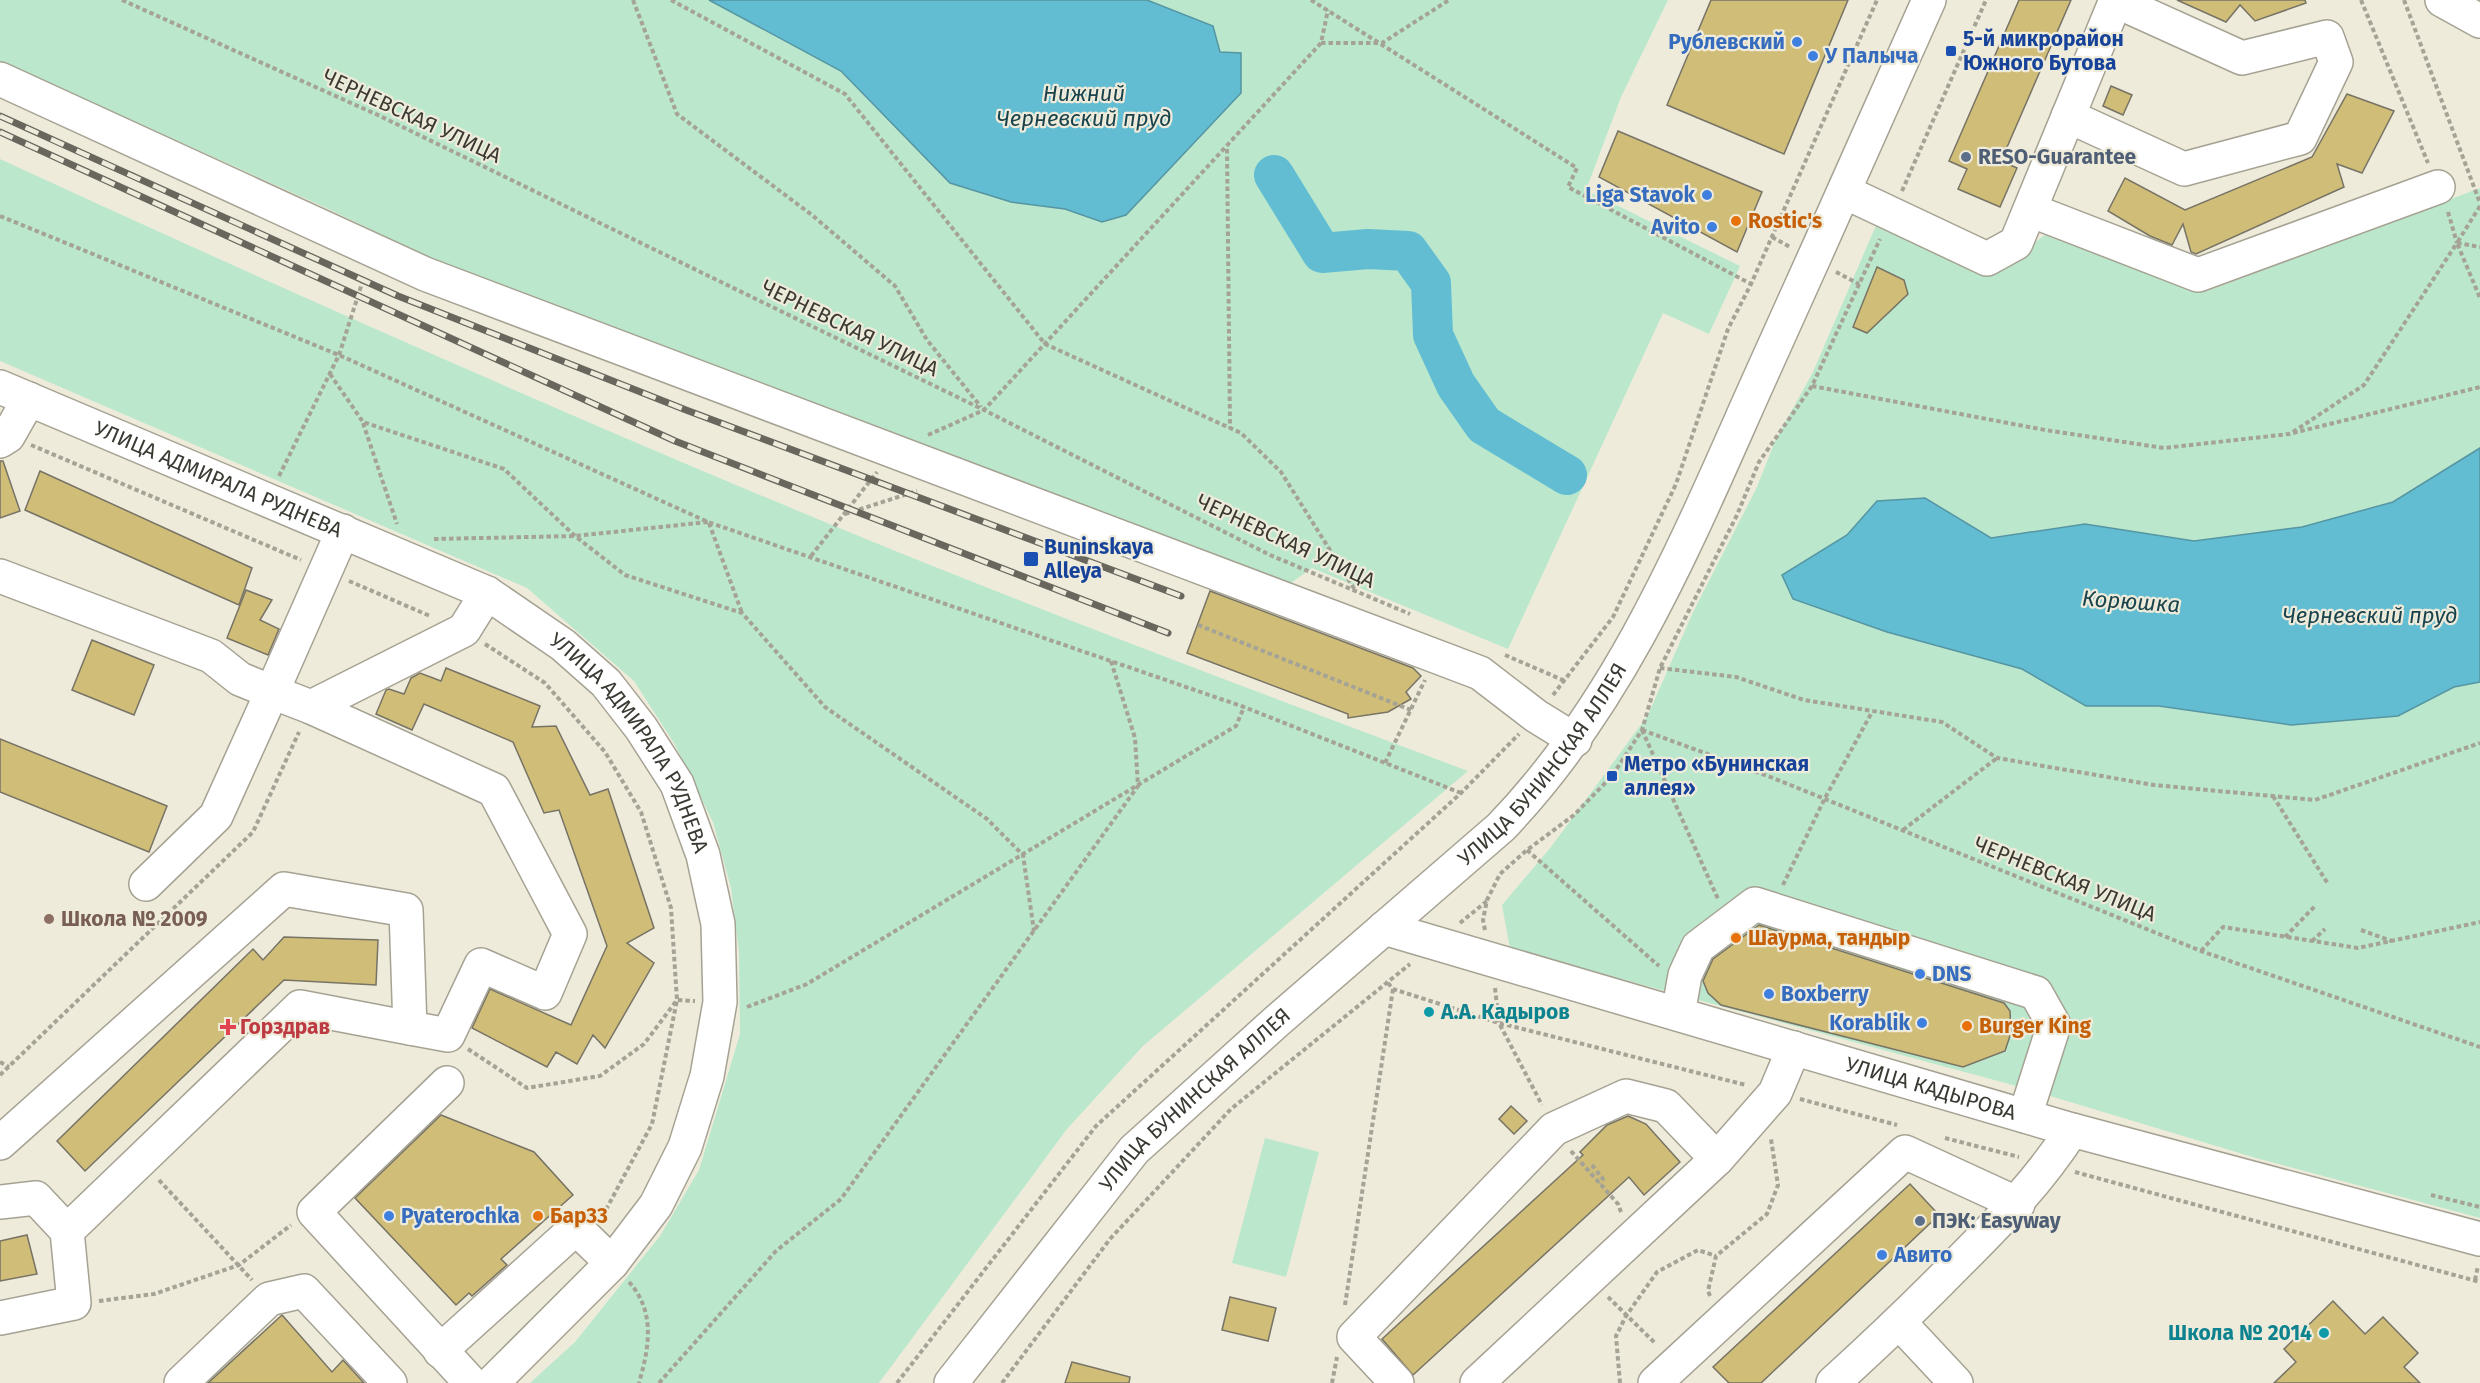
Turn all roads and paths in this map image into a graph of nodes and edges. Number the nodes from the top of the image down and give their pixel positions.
1 (122, 0) edge
2 (633, 0) edge
3 (671, 0) edge
4 (1311, 0) edge
5 (1449, 0) edge
6 (1877, 0) edge
7 (1929, 0) edge
8 (1986, 0) edge
9 (2116, 0) edge
10 (2361, 0) edge
11 (2404, 0) edge
12 (2442, 0) edge
13 (1328, 10) junction
14 (2480, 21) edge
15 (1382, 43) junction
16 (1321, 44) junction
17 (0, 79) edge
18 (2068, 117) junction
19 (1227, 148) junction
20 (2438, 187) junction
21 (1845, 192) junction
22 (2480, 204) edge
23 (2030, 210) junction
24 (1892, 214) junction
25 (0, 216) edge
26 (2457, 243) junction
27 (2480, 247) edge
28 (373, 250) junction
29 (1751, 284) junction
30 (2480, 298) edge
31 (1045, 344) junction
32 (339, 355) junction
33 (330, 374) junction
34 (1812, 386) junction
35 (2480, 387) edge
36 (15, 393) edge
37 (984, 410) junction
38 (363, 422) junction
39 (1230, 428) junction
40 (2289, 434) junction
41 (4, 438) edge
42 (918, 490) dead end
43 (269, 499) junction
44 (845, 514) dead end
45 (708, 522) junction
46 (398, 529) dead end
47 (355, 536) junction
48 (575, 536) junction
49 (425, 540) dead end
50 (0, 576) edge
51 (338, 576) junction
52 (1355, 591) junction
53 (487, 593) junction
54 (1362, 600) dead end
55 (742, 614) junction
56 (1410, 615) dead end
57 (1613, 617) dead end
58 (1198, 625) dead end
59 (464, 630) junction
60 (1498, 653) dead end
61 (1437, 657) junction
62 (1111, 661) junction
63 (1660, 668) junction
64 (1564, 681) dead end
65 (272, 692) junction
66 (311, 707) junction
67 (1244, 707) junction
68 (1411, 710) junction
69 (1872, 712) junction
70 (1642, 729) junction
71 (1575, 740) junction
72 (2480, 744) edge
73 (1997, 758) junction
74 (1385, 763) junction
75 (1138, 786) junction
76 (2273, 796) junction
77 (1825, 798) junction
78 (1903, 830) junction
79 (1527, 850) junction
80 (1023, 855) junction
81 (146, 884) dead end
82 (2328, 884) dead end
83 (2315, 906) dead end
84 (1771, 910) junction
85 (2480, 922) edge
86 (1729, 924) junction
87 (1384, 928) junction
88 (2325, 929) dead end
89 (2361, 930) dead end
90 (1034, 931) junction
91 (2285, 937) junction
92 (2311, 941) junction
93 (2393, 941) junction
94 (2201, 951) junction
95 (1491, 959) junction
96 (1388, 982) dead end
97 (1393, 989) dead end
98 (677, 1000) junction
99 (1680, 1000) junction
100 (720, 1002) junction
101 (410, 1028) junction
102 (448, 1035) junction
103 (2480, 1047) edge
104 (1794, 1048) junction
105 (0, 1062) edge
106 (9, 1067) dead end
107 (447, 1083) dead end
108 (1776, 1093) junction
109 (2025, 1116) junction
110 (1554, 1129) junction
111 (2072, 1130) junction
112 (0, 1143) edge
113 (1717, 1159) junction
114 (141, 1160) junction
115 (1592, 1165) dead end
116 (1599, 1183) junction
117 (0, 1202) edge
118 (2018, 1204) junction
119 (314, 1212) junction
120 (67, 1231) junction
121 (583, 1235) junction
122 (2480, 1239) edge
123 (1620, 1249) junction
124 (1716, 1256) junction
125 (2480, 1260) edge
126 (612, 1263) junction
127 (239, 1265) junction
128 (1590, 1277) junction
129 (2475, 1280) dead end
130 (74, 1303) junction
131 (1344, 1313) dead end
132 (1626, 1316) junction
133 (0, 1318) edge
134 (1899, 1322) junction
135 (1720, 1323) junction
136 (1338, 1348) dead end
137 (440, 1351) junction
138 (1666, 1373) edge
139 (181, 1383) edge
140 (390, 1383) edge
141 (471, 1383) edge
142 (492, 1383) edge
143 (639, 1383) edge
144 (660, 1383) edge
145 (897, 1383) edge
146 (951, 1383) edge
147 (1002, 1383) edge
148 (1332, 1383) edge
149 (1397, 1383) edge
150 (1477, 1383) edge
151 (1620, 1383) edge
152 (1833, 1383) edge
153 (1956, 1383) edge

1 - 37 path, ЧЕРНЕВСКАЯ УЛИЦА
2 - 37 path
3 - 31 path
4 - 13 path
5 - 15 path
6 - 29 path
7 - 21 street, УЛИЦА БУНИНСКАЯ АЛЛЕЯ
8 - 24 path
9 - 18 street
9 - 18 street
10 - 20 path
11 - 22 path
12 - 14 street
13 - 15 path
13 - 16 path
15 - 16 path
15 - 29 path
16 - 19 path
17 - 28 street
18 - 23 street
19 - 31 path
19 - 39 path
20 - 23 street
20 - 26 path
21 - 24 street
21 - 71 street, УЛИЦА БУНИНСКАЯ АЛЛЕЯ
22 - 26 path
23 - 24 street
24 - 34 path
25 - 32 path
26 - 27 path
26 - 30 path
26 - 40 path
28 - 32 path
28 - 61 street
29 - 57 path
31 - 37 path
31 - 39 path
32 - 33 path
32 - 45 path
33 - 38 path
33 - 43 path
34 - 40 path
34 - 63 path
35 - 40 path
36 - 41 street
36 - 43 street, УЛИЦА АДМИРАЛА РУДНЕВА
37 - 52 path, ЧЕРНЕВСКАЯ УЛИЦА
38 - 46 path
38 - 48 path
39 - 52 path
41 - 51 path
42 - 44 path
43 - 47 street, УЛИЦА АДМИРАЛА РУДНЕВА
45 - 48 path
45 - 55 path
45 - 62 path
47 - 51 street
47 - 51 path
47 - 53 street, УЛИЦА АДМИРАЛА РУДНЕВА
48 - 49 path
48 - 55 path
50 - 65 street
51 - 59 path
51 - 65 street
52 - 54 path
52 - 56 path, ЧЕРНЕВСКАЯ УЛИЦА
53 - 59 street
53 - 100 street, УЛИЦА АДМИРАЛА РУДНЕВА
55 - 80 path
58 - 68 path
59 - 66 street
59 - 98 path
60 - 64 path
61 - 68 path
61 - 71 street
62 - 67 path
62 - 75 path
63 - 69 path
63 - 70 path
65 - 66 street
65 - 81 street
66 - 102 street
67 - 74 path
67 - 75 path
68 - 74 path
69 - 73 path
69 - 77 path
70 - 77 path, ЧЕРНЕВСКАЯ УЛИЦА
70 - 79 path
70 - 86 path
71 - 87 street, УЛИЦА БУНИНСКАЯ АЛЛЕЯ
72 - 76 path
73 - 76 path
73 - 78 path
74 - 145 path
75 - 80 path
75 - 90 path
76 - 82 path
77 - 78 path, ЧЕРНЕВСКАЯ УЛИЦА
77 - 84 path
78 - 94 path, ЧЕРНЕВСКАЯ УЛИЦА
79 - 95 path
79 - 99 path
80 - 90 path
80 - 100 path
83 - 91 path
84 - 86 street
84 - 109 street
85 - 93 path
86 - 99 street
87 - 95 street, УЛИЦА КАДЫРОВА
87 - 146 street, УЛИЦА БУНИНСКАЯ АЛЛЕЯ
88 - 92 path
89 - 93 path
90 - 144 path
91 - 92 path
91 - 94 path
92 - 93 path
94 - 103 path, ЧЕРНЕВСКАЯ УЛИЦА
95 - 99 street, УЛИЦА КАДЫРОВА
95 - 110 path
96 - 147 path
97 - 131 path
98 - 100 path
98 - 102 path
98 - 121 path
99 - 104 street, УЛИЦА КАДЫРОВА
100 - 126 street, УЛИЦА АДМИРАЛА РУДНЕВА
101 - 102 street
101 - 112 street
101 - 114 street
104 - 108 street
104 - 109 street, УЛИЦА КАДЫРОВА
105 - 106 path
107 - 119 street
108 - 113 street
108 - 124 path
109 - 111 street, УЛИЦА КАДЫРОВА
110 - 113 street
110 - 116 path
110 - 149 street
111 - 118 street
111 - 122 street, УЛИЦА КАДЫРОВА
113 - 123 street
114 - 120 street
114 - 127 path
115 - 116 path
116 - 123 path
117 - 120 street
118 - 134 street
118 - 135 street
119 - 127 path
119 - 137 street
120 - 130 street
121 - 126 street
121 - 137 street
123 - 128 street
124 - 132 path
124 - 135 path
125 - 129 path
126 - 142 street, УЛИЦА АДМИРАЛА РУДНЕВА
126 - 143 path
127 - 130 path
128 - 132 path
128 - 150 street
130 - 133 street
132 - 138 path
132 - 151 path
134 - 152 street
134 - 153 street
135 - 138 street
136 - 148 path
137 - 141 street
139 - 140 street

